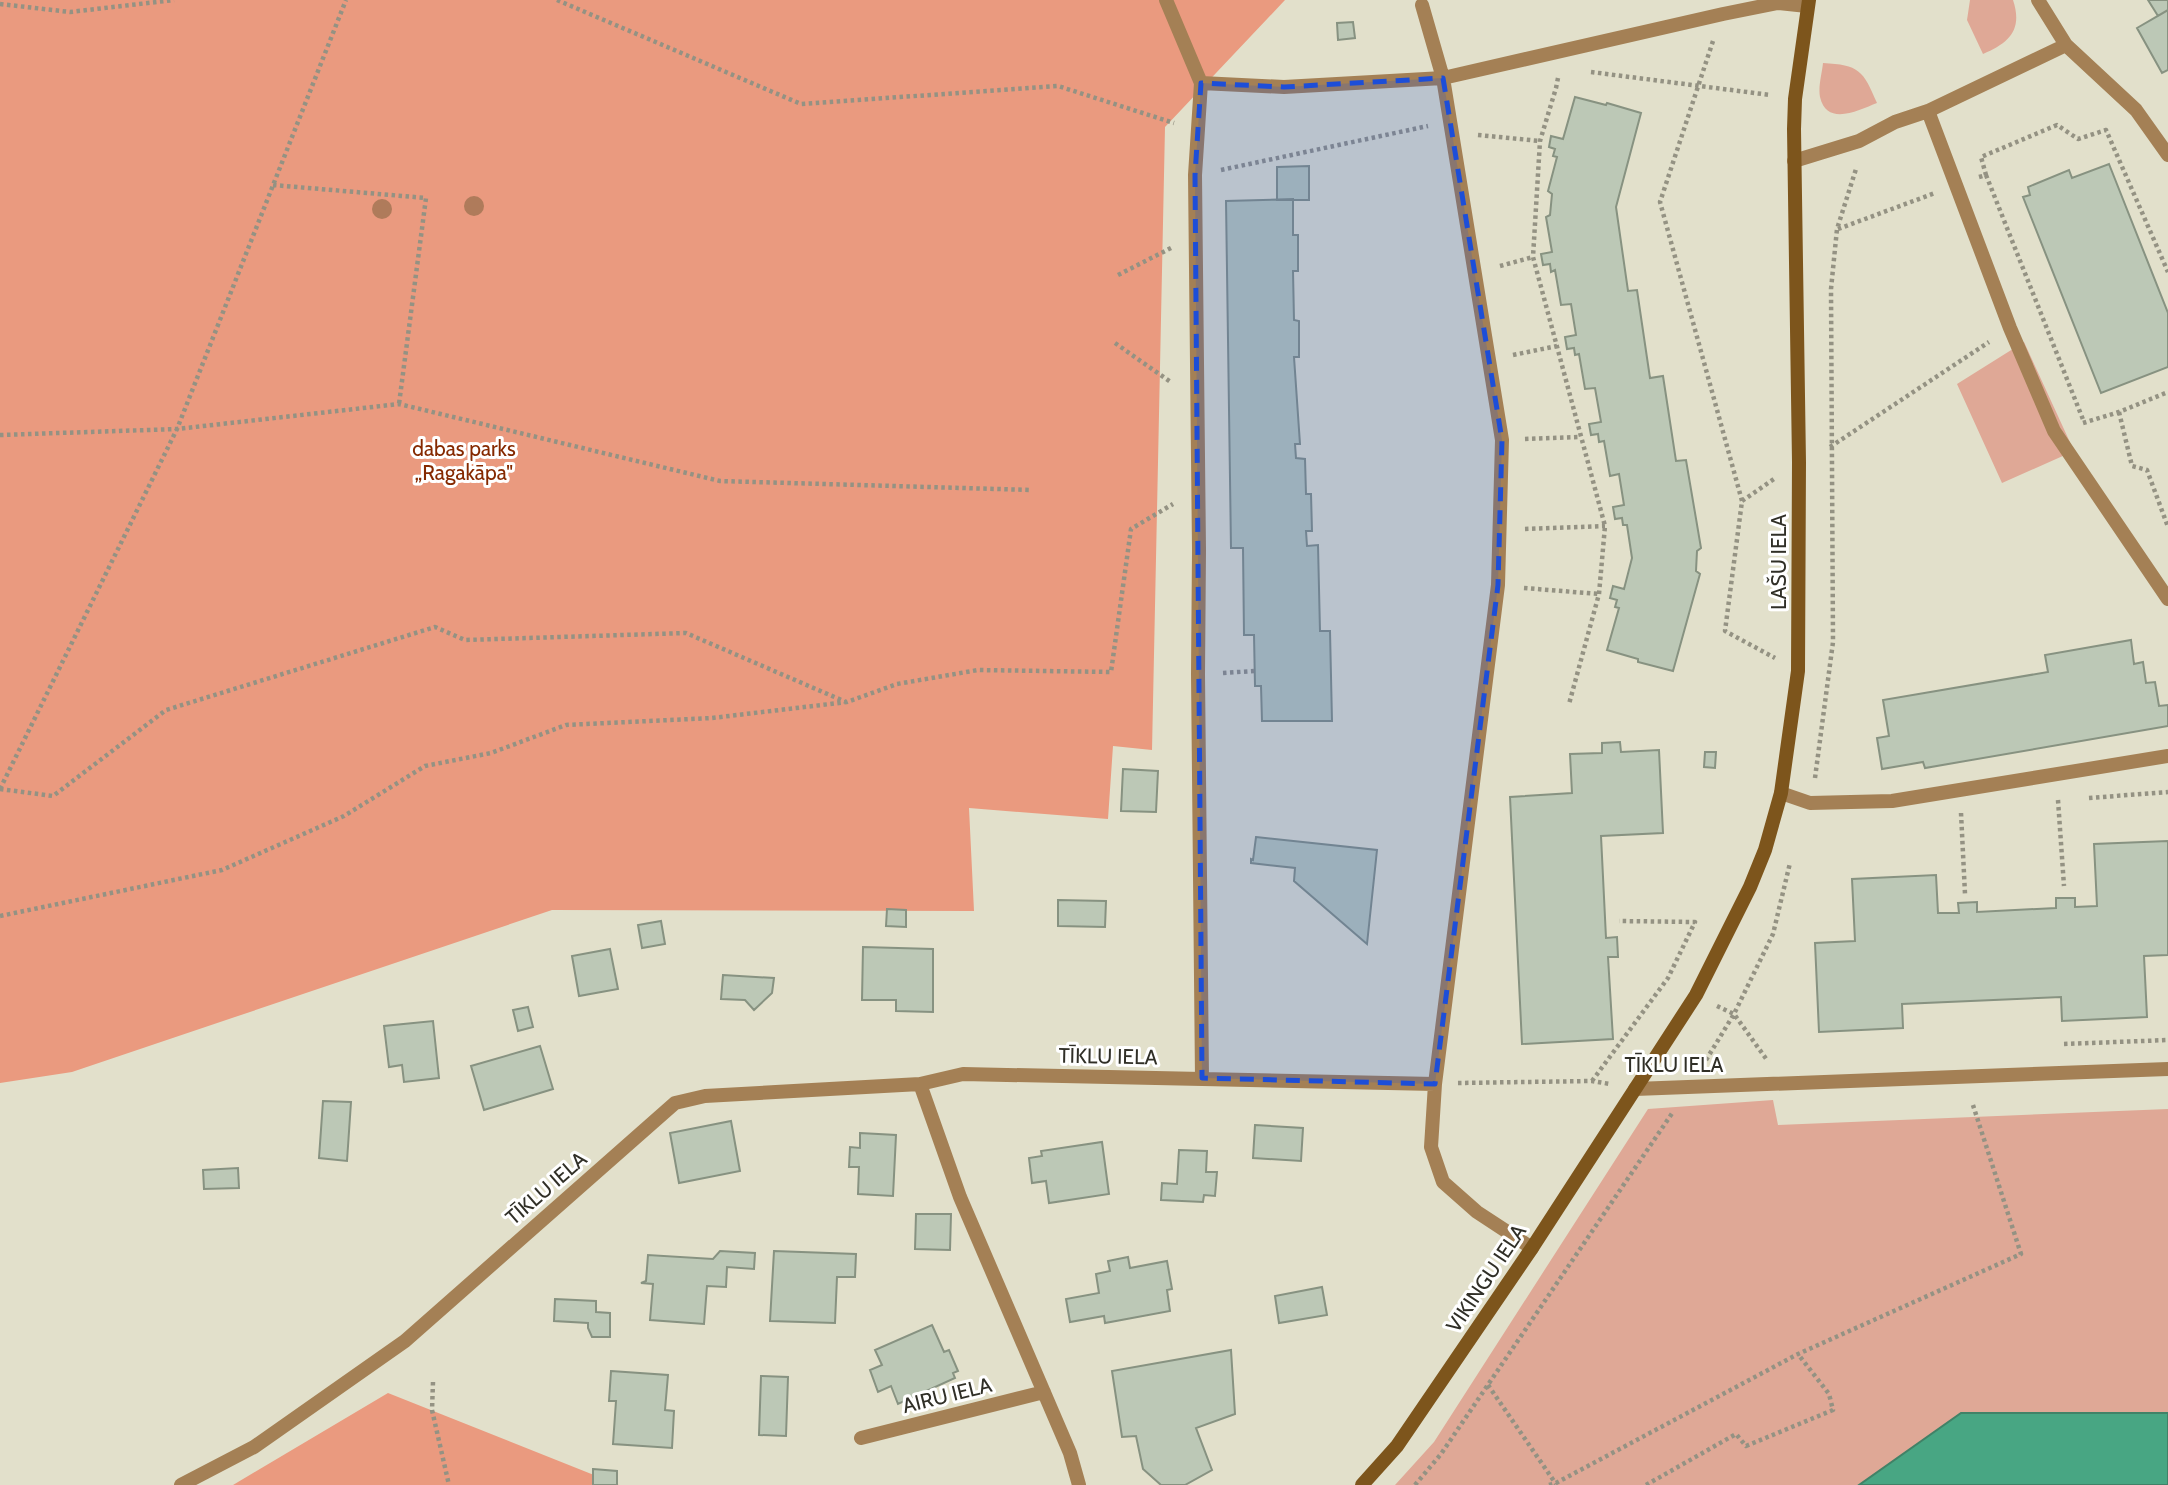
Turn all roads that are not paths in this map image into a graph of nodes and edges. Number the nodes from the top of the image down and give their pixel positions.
1 (1167, 0) edge
2 (2038, 0) edge
3 (1808, 3) edge
4 (1422, 5) dead end
5 (2066, 45) junction
6 (1443, 78) junction
7 (1201, 83) junction
8 (1928, 111) junction
9 (2168, 155) edge
10 (1794, 161) junction
11 (2168, 599) edge
12 (2168, 756) edge
13 (1781, 793) junction
14 (2168, 1069) edge
15 (1202, 1078) junction
16 (919, 1084) junction
17 (1435, 1084) junction
18 (1635, 1089) junction
19 (1532, 1248) junction
20 (1044, 1392) junction
21 (861, 1438) dead end
22 (181, 1485) edge
23 (1079, 1485) edge
24 (1362, 1485) edge

1 - 7 street
2 - 5 street
3 - 6 street
3 - 10 street, LAŠU IELA
4 - 6 street
5 - 8 street
5 - 9 street
6 - 7 street
6 - 17 street
7 - 15 street
8 - 10 street
8 - 11 street
10 - 13 street, LAŠU IELA
12 - 13 street
13 - 18 street, LAŠU IELA
14 - 18 street, TĪKLU IELA
15 - 16 street, TĪKLU IELA
15 - 17 street, TĪKLU IELA
16 - 20 street
16 - 22 street, TĪKLU IELA
17 - 19 street
18 - 19 street, VIKINGU IELA
19 - 24 street, VIKINGU IELA
20 - 21 street, AIRU IELA
20 - 23 street

